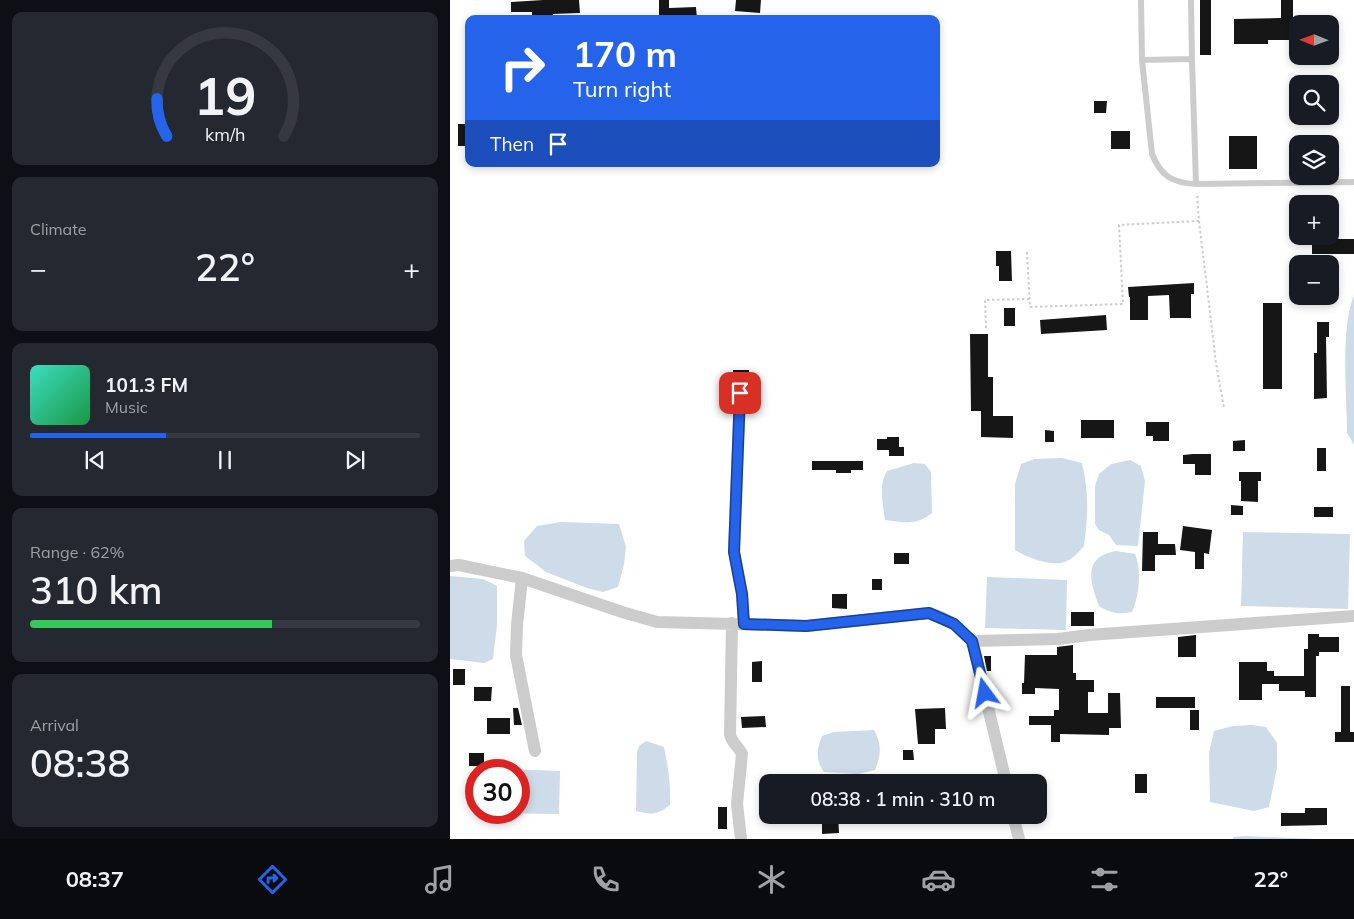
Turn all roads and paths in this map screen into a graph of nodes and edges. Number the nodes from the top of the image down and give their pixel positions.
1 (1141, 0) edge
2 (1191, 0) edge
3 (1192, 59) junction
4 (1142, 60) junction
5 (1354, 182) edge
6 (1196, 184) junction
7 (1199, 221) junction
8 (1027, 252) dead end
9 (1030, 299) junction
10 (986, 328) dead end
11 (740, 393) dead end
12 (1224, 408) dead end
13 (450, 566) edge
14 (522, 578) junction
15 (1354, 616) edge
16 (738, 623) junction
17 (972, 641) junction
18 (535, 752) dead end
19 (1004, 774) edge
20 (1015, 824) edge
21 (741, 839) edge
22 (1019, 839) edge

1 - 4 lane
2 - 3 lane
3 - 4 lane
3 - 6 lane
4 - 6 lane
5 - 6 lane
6 - 7 path
7 - 9 path
7 - 12 path
8 - 9 path
9 - 10 path
11 - 16 street
13 - 14 street
14 - 16 street
14 - 18 street
15 - 17 street
16 - 17 street
16 - 21 street
17 - 19 street
20 - 22 street

